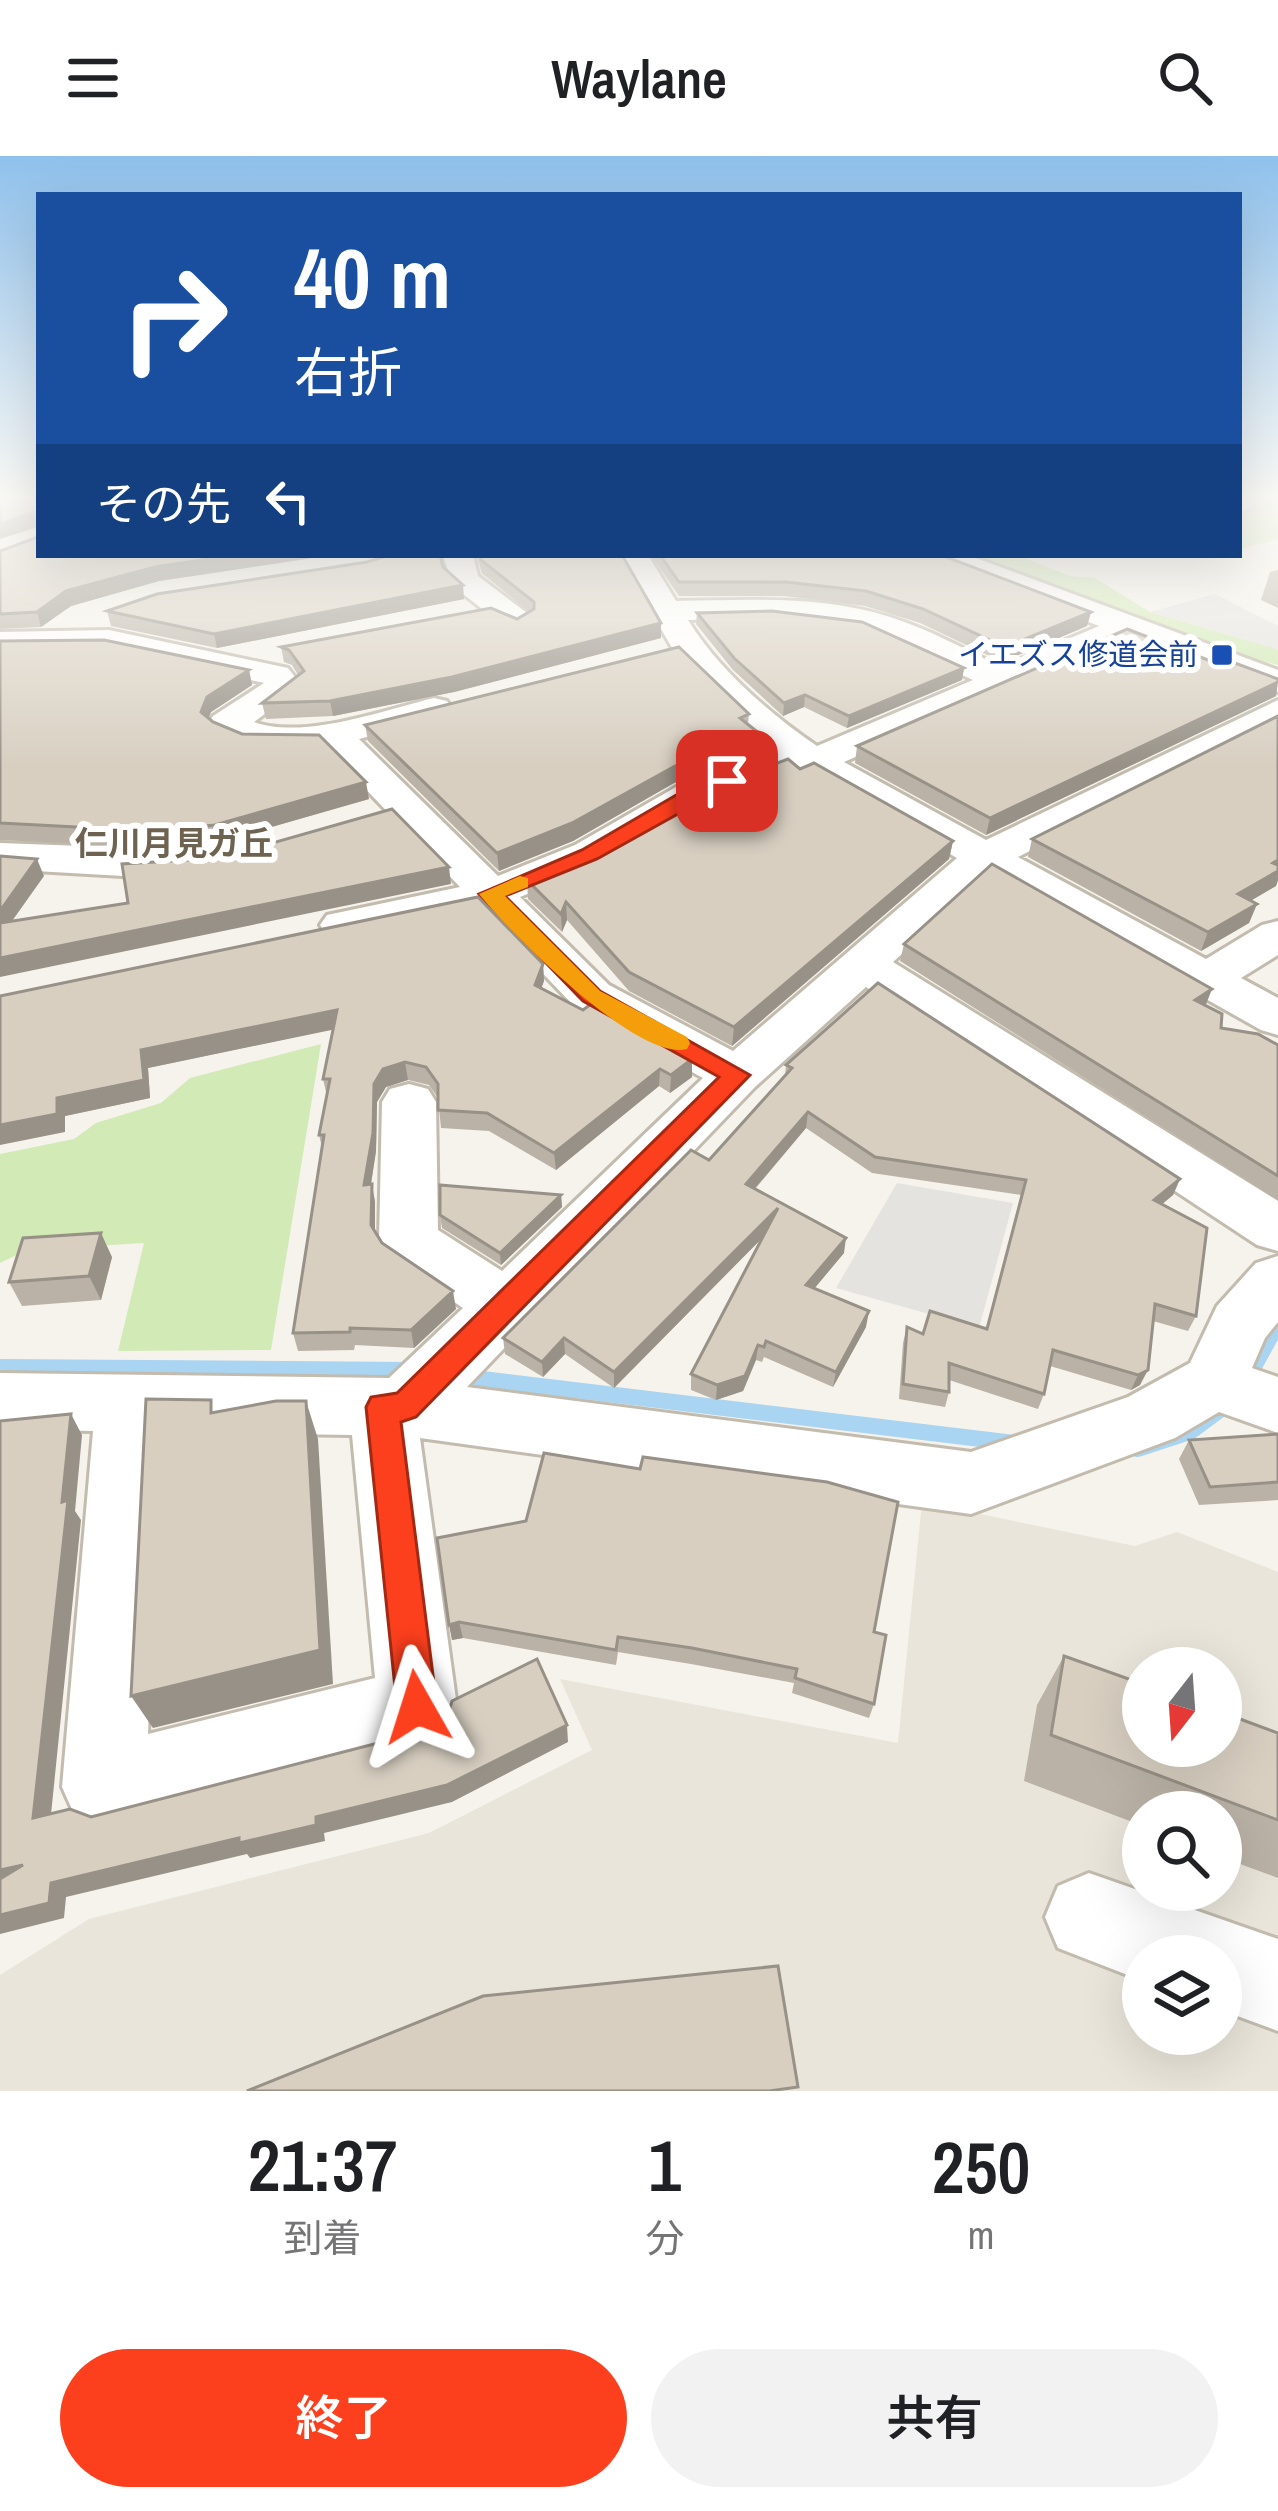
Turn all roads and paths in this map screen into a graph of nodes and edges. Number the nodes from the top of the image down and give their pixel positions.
1 (473, 587) edge
2 (653, 587) edge
3 (1026, 587) edge
4 (110, 610) edge
5 (667, 611) junction
6 (455, 616) edge
7 (1128, 626) junction
8 (48, 640) junction
9 (0, 642) edge
10 (301, 645) edge
11 (687, 646) junction
12 (643, 657) edge
13 (212, 661) junction
14 (1001, 680) junction
15 (1278, 682) edge
16 (466, 701) edge
17 (1278, 711) edge
18 (333, 734) junction
19 (808, 757) junction
20 (404, 806) junction
21 (359, 819) edge
22 (246, 852) edge
23 (0, 856) edge
24 (984, 857) junction
25 (490, 894) junction
26 (304, 933) edge
27 (1278, 935) edge
28 (863, 964) junction
29 (1207, 980) junction
30 (1278, 1018) edge
31 (737, 1075) junction
32 (409, 1102) dead end
33 (1278, 1229) edge
34 (1278, 1280) edge
35 (485, 1326) junction
36 (1237, 1390) edge
37 (0, 1401) edge
38 (128, 1403) junction
39 (399, 1405) junction
40 (1089, 1917) dead end
41 (1139, 1935) edge
42 (1242, 1972) edge
43 (1278, 1985) edge

1 - 6 street
2 - 5 street
3 - 7 street
4 - 8 street
5 - 11 street
5 - 14 street
7 - 14 street
7 - 15 street
8 - 9 street
8 - 13 street
10 - 13 street
11 - 12 street
11 - 19 street
13 - 18 street
14 - 19 street
16 - 18 street
17 - 24 street
18 - 20 street
19 - 24 street
19 - 25 street
20 - 21 street
20 - 25 street
22 - 23 street
24 - 28 street
24 - 29 street
25 - 26 street
25 - 31 street
27 - 29 street
28 - 31 street
28 - 33 street
29 - 30 street
31 - 35 street
32 - 35 street
34 - 36 street
35 - 39 street
36 - 39 street
37 - 38 street
38 - 39 street
38 - 39 street
40 - 41 street
42 - 43 street

